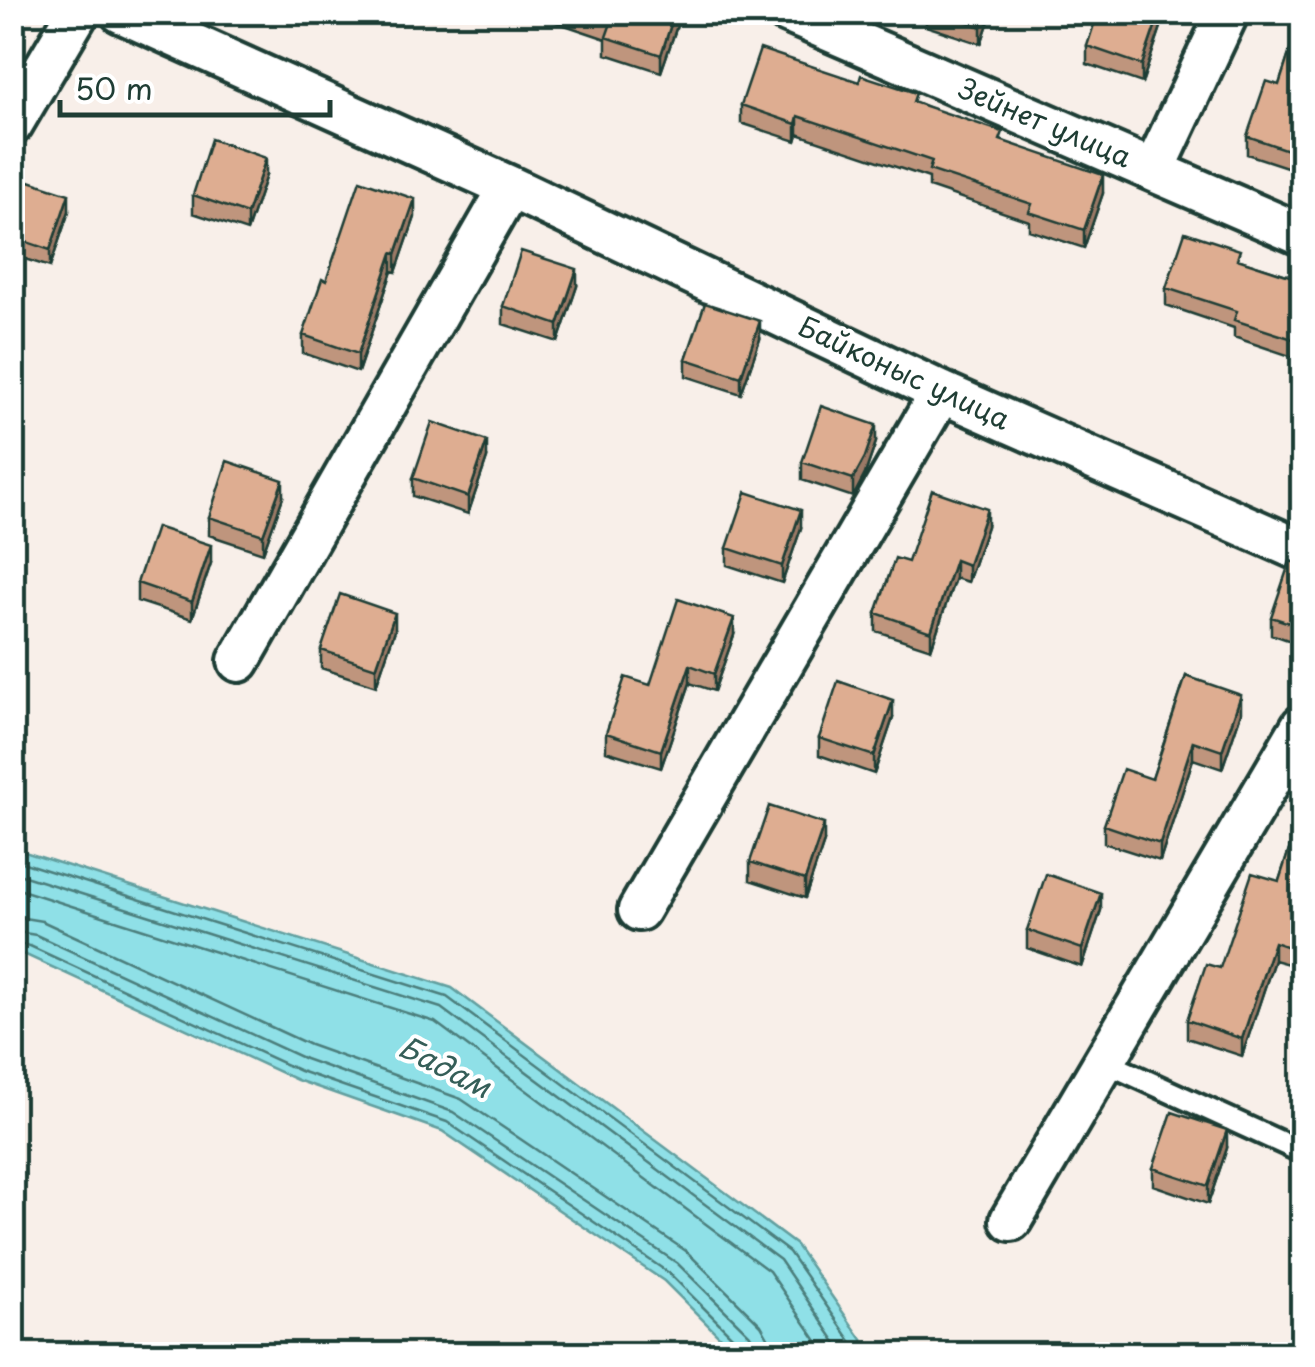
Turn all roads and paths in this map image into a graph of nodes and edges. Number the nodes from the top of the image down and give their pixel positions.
1 (78, 12) edge
2 (122, 12) edge
3 (787, 12) edge
4 (1228, 12) edge
5 (12, 124) edge
6 (1154, 170) junction
7 (510, 187) junction
8 (1302, 235) edge
9 (942, 392) junction
10 (1302, 550) edge
11 (239, 661) dead end
12 (1302, 726) edge
13 (640, 910) dead end
14 (1105, 1062) junction
15 (1302, 1152) edge
16 (1011, 1220) dead end

1 - 5 street
2 - 7 street, Байконыс улица
3 - 6 street, Зейнет улица
4 - 6 street
6 - 8 street, Зейнет улица
7 - 9 street, Байконыс улица
7 - 11 street
9 - 10 street, Байконыс улица
9 - 13 street
12 - 14 street
14 - 15 lane
14 - 16 street

